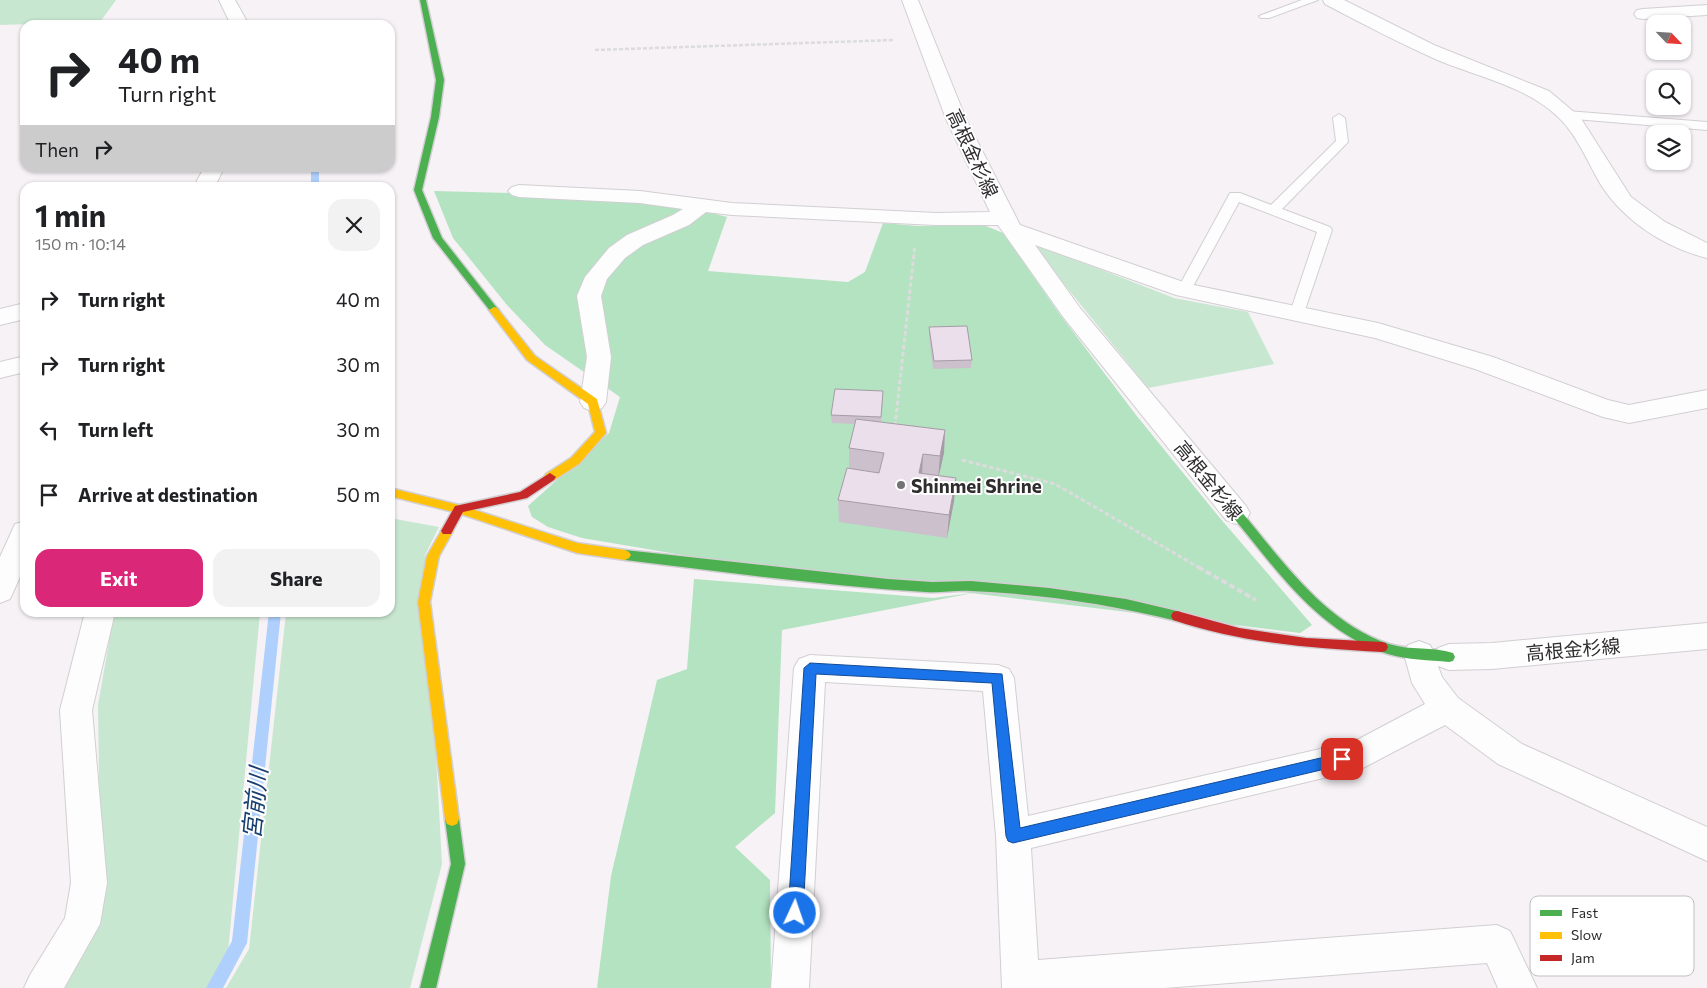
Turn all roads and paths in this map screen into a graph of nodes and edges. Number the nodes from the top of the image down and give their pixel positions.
1 (226, 0) edge
2 (424, 0) edge
3 (910, 0) edge
4 (1313, 0) edge
5 (1331, 0) edge
6 (1707, 10) edge
7 (1643, 14) dead end
8 (1265, 16) dead end
9 (237, 20) edge
10 (925, 39) junction
11 (595, 50) dead end
12 (1568, 115) junction
13 (1338, 118) dead end
14 (1707, 126) edge
15 (519, 190) dead end
16 (701, 206) junction
17 (1273, 211) junction
18 (918, 218) junction
19 (1008, 224) junction
20 (1707, 251) edge
21 (1184, 290) junction
22 (20, 312) edge
23 (1298, 313) junction
24 (0, 317) edge
25 (20, 365) edge
26 (0, 370) edge
27 (1707, 399) edge
28 (593, 402) junction
29 (895, 426) edge
30 (962, 460) dead end
31 (395, 493) edge
32 (459, 509) junction
33 (1236, 513) joint
34 (20, 544) edge
35 (0, 591) edge
36 (1260, 602) dead end
37 (99, 617) edge
38 (1707, 636) edge
39 (1382, 647) junction
40 (1434, 656) junction
41 (1447, 708) junction
42 (1013, 836) junction
43 (1707, 844) edge
44 (1021, 984) edge
45 (43, 988) edge
46 (428, 988) edge
47 (790, 988) edge
48 (1518, 988) edge

1 - 9 street
2 - 28 street
3 - 10 street, 高根金杉線
4 - 8 lane
5 - 12 street
6 - 7 street
10 - 11 path
10 - 19 street, 高根金杉線
12 - 14 lane
12 - 20 street
13 - 17 lane
15 - 16 street
16 - 18 street
16 - 28 street
17 - 21 lane
17 - 23 lane
18 - 19 street
18 - 29 path
19 - 21 street
19 - 33 street, 高根金杉線
21 - 23 street
22 - 24 street
23 - 27 street
25 - 26 street
28 - 32 street
30 - 36 path
31 - 32 street
32 - 39 street
32 - 46 street
33 - 39 street, 高根金杉線
34 - 35 street
37 - 45 street
38 - 40 street, 高根金杉線
39 - 40 street, 高根金杉線
40 - 41 street
41 - 42 street
41 - 43 street
42 - 44 street
42 - 47 street
44 - 48 street

